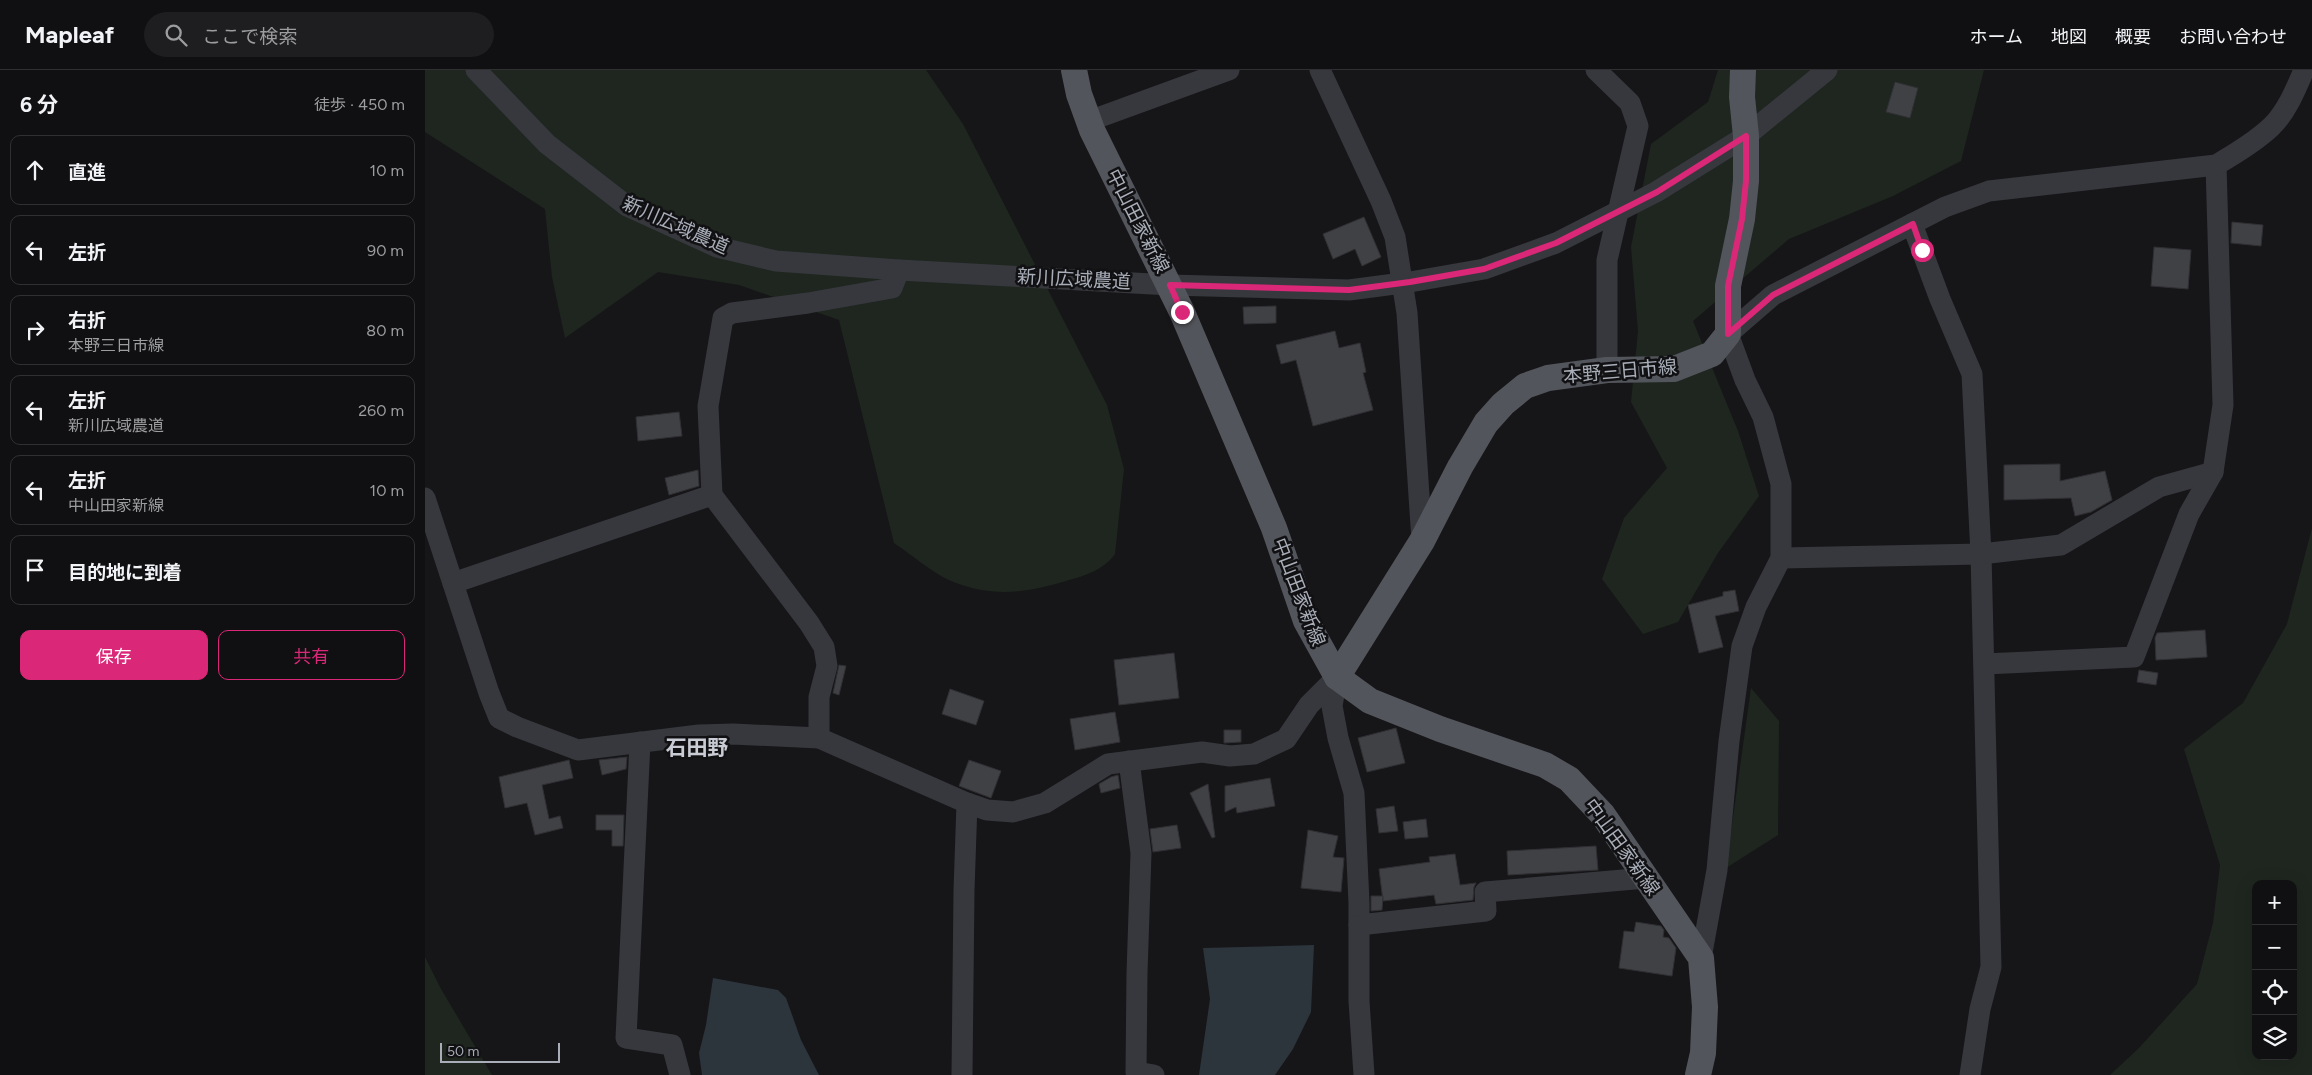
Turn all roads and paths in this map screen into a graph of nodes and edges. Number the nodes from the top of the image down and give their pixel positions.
1 (476, 70) edge
2 (1074, 70) edge
3 (1229, 70) edge
4 (1320, 70) edge
5 (1596, 70) edge
6 (1743, 70) edge
7 (1812, 70) edge
8 (1827, 70) edge
9 (2304, 70) edge
10 (1795, 96) junction
11 (1089, 121) junction
12 (1746, 136) junction
13 (2216, 165) junction
14 (1913, 224) junction
15 (899, 270) junction
16 (1170, 285) junction
17 (1728, 334) junction
18 (1607, 370) junction
19 (2213, 472) junction
20 (711, 495) junction
21 (425, 498) edge
22 (1422, 541) junction
23 (1981, 554) junction
24 (1781, 558) junction
25 (453, 583) junction
26 (1984, 664) junction
27 (1337, 677) junction
28 (819, 738) junction
29 (640, 742) junction
30 (1129, 761) junction
31 (967, 803) junction
32 (1646, 878) junction
33 (1359, 925) junction
34 (1701, 958) junction
35 (680, 1075) edge
36 (961, 1075) edge
37 (1154, 1075) edge
38 (1365, 1075) edge
39 (1698, 1075) edge
40 (1970, 1075) edge

1 - 15 street, 新川広域農道
2 - 11 main road, 中山田家新線
3 - 11 street
4 - 22 street
5 - 18 street
6 - 12 main road
7 - 10 street
8 - 10 street, 新川広域農道
9 - 13 street
10 - 12 street, 新川広域農道
11 - 16 main road, 中山田家新線
12 - 16 street, 新川広域農道
12 - 17 main road
13 - 14 street
13 - 19 street
14 - 17 street
14 - 23 street
15 - 16 street, 新川広域農道
15 - 20 street
16 - 27 main road, 中山田家新線
17 - 18 main road, 本野三日市線
17 - 24 street
18 - 22 main road, 本野三日市線
19 - 23 street
19 - 26 street
20 - 25 street
20 - 28 street
21 - 25 street
22 - 27 main road, 本野三日市線
23 - 24 street
23 - 26 street
24 - 34 street
25 - 29 street
26 - 40 street
27 - 30 street
27 - 32 main road, 中山田家新線
27 - 33 street
28 - 29 street
28 - 31 street
29 - 35 street
30 - 31 street
30 - 37 street
31 - 36 street
32 - 33 street
32 - 34 main road, 中山田家新線
33 - 38 street
34 - 39 main road, 中山田家新線

